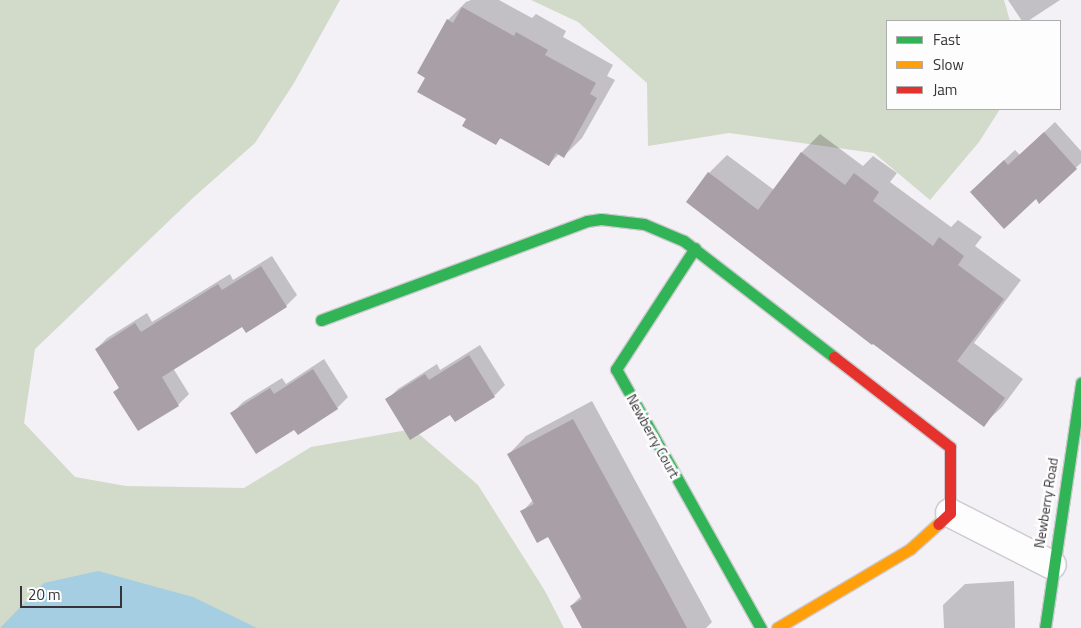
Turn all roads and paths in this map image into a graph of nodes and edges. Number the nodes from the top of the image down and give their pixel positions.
1 (695, 248) junction
2 (321, 320) dead end
3 (1081, 383) edge
4 (950, 513) junction
5 (1052, 565) junction
6 (761, 628) edge
7 (777, 628) edge
8 (1044, 628) edge

1 - 2 street
1 - 4 street
1 - 6 street, Newberry Court
3 - 5 street, Newberry Road
4 - 5 street
4 - 7 street
5 - 8 street, Newberry Road

